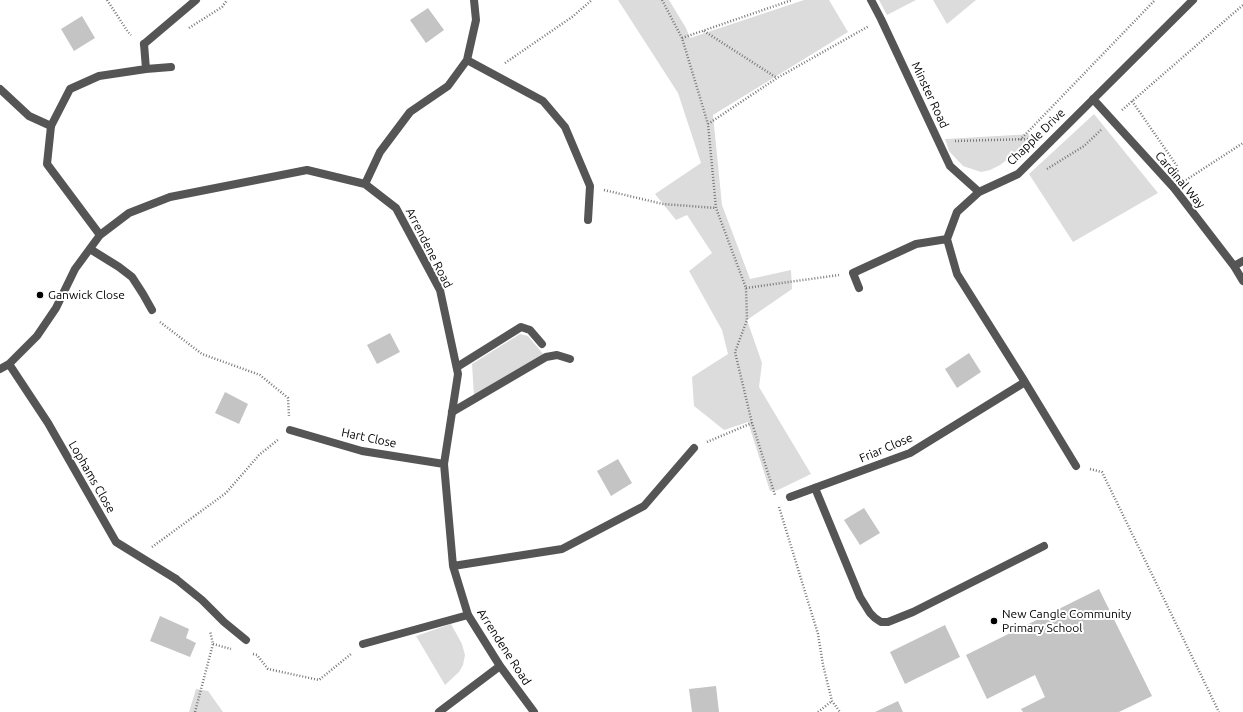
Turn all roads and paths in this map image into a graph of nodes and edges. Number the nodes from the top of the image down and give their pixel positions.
1 (107, 0) edge
2 (196, 0) edge
3 (474, 0) edge
4 (592, 0) edge
5 (662, 0) edge
6 (792, 0) edge
7 (871, 0) edge
8 (1155, 0) edge
9 (1193, 0) edge
10 (1243, 5) edge
11 (881, 19) junction
12 (704, 31) junction
13 (682, 38) junction
14 (144, 44) junction
15 (467, 60) junction
16 (171, 67) dead end
17 (146, 69) junction
18 (496, 76) junction
19 (777, 78) junction
20 (0, 89) edge
21 (1093, 99) junction
22 (1132, 101) junction
23 (1111, 119) junction
24 (708, 124) junction
25 (51, 126) junction
26 (1054, 138) junction
27 (1020, 140) junction
28 (938, 142) junction
29 (1243, 143) edge
30 (1178, 167) dead end
31 (1046, 169) dead end
32 (1182, 173) dead end
33 (1186, 180) junction
34 (365, 184) junction
35 (590, 186) junction
36 (1174, 188) junction
37 (979, 192) junction
38 (716, 208) junction
39 (588, 220) dead end
40 (100, 235) junction
41 (948, 238) junction
42 (90, 249) junction
43 (1243, 261) edge
44 (1234, 266) junction
45 (853, 274) junction
46 (1243, 281) edge
47 (746, 288) junction
48 (859, 288) dead end
49 (152, 310) joint
50 (542, 344) dead end
51 (570, 359) dead end
52 (9, 364) junction
53 (457, 367) junction
54 (0, 369) edge
55 (1025, 382) junction
56 (452, 412) junction
57 (752, 423) junction
58 (290, 430) junction
59 (694, 448) joint
60 (444, 464) junction
61 (1076, 466) joint
62 (816, 488) junction
63 (790, 497) dead end
64 (776, 499) dead end
65 (778, 507) dead end
66 (1044, 546) dead end
67 (139, 556) junction
68 (453, 566) junction
69 (468, 615) junction
70 (210, 629) dead end
71 (246, 640) dead end
72 (213, 644) junction
73 (363, 644) joint
74 (235, 650) dead end
75 (250, 654) dead end
76 (500, 666) junction
77 (832, 701) junction
78 (195, 712) edge
79 (439, 712) edge
80 (534, 712) edge
81 (818, 712) edge
82 (840, 712) edge
83 (1219, 712) edge

1 - 14 path
2 - 14 street
3 - 15 street
4 - 18 path
5 - 13 path
6 - 12 path
7 - 11 street, Minster Road
8 - 27 path
9 - 21 street, Chapple Drive
10 - 22 path
11 - 19 path
11 - 28 street, Minster Road
12 - 13 path
12 - 19 path
13 - 24 path
14 - 17 street
15 - 18 street
15 - 34 street
16 - 17 street
17 - 25 street
18 - 35 street
19 - 24 path
20 - 25 street
21 - 23 street, Cardinal Way
21 - 26 street, Chapple Drive
22 - 23 path
22 - 30 path
23 - 31 path
23 - 36 street, Cardinal Way
24 - 38 path
25 - 40 street
26 - 27 path
26 - 37 street, Chapple Drive
27 - 28 path
28 - 37 street, Minster Road
29 - 33 path
32 - 33 path
33 - 36 path
34 - 40 street, Arrendene Road
34 - 53 street, Arrendene Road
35 - 38 path
35 - 39 street
36 - 44 street, Cardinal Way
37 - 41 street, Chapple Drive
38 - 47 path
40 - 42 street, Arrendene Road
41 - 45 street
41 - 55 street
42 - 49 street
42 - 52 street, Arrendene Road
43 - 44 street
44 - 46 street, Cardinal Way
45 - 47 path
45 - 48 street
47 - 57 path
49 - 58 path
50 - 53 street
51 - 56 street
52 - 54 street, Arrendene Road
52 - 67 street, Lophams Close
53 - 56 street, Arrendene Road
55 - 61 street
55 - 62 street, Friar Close
56 - 60 street, Arrendene Road
57 - 59 path
57 - 64 path
58 - 60 street, Hart Close
58 - 67 path
59 - 68 street
60 - 68 street, Arrendene Road
61 - 83 path
62 - 63 street, Friar Close
62 - 66 street
65 - 77 path
67 - 71 street, Lophams Close
68 - 69 street, Arrendene Road
69 - 73 street
69 - 76 street, Arrendene Road
70 - 72 path
72 - 74 path
72 - 78 path
73 - 75 path
76 - 79 street
76 - 80 street, Arrendene Road
77 - 81 path
77 - 82 path

